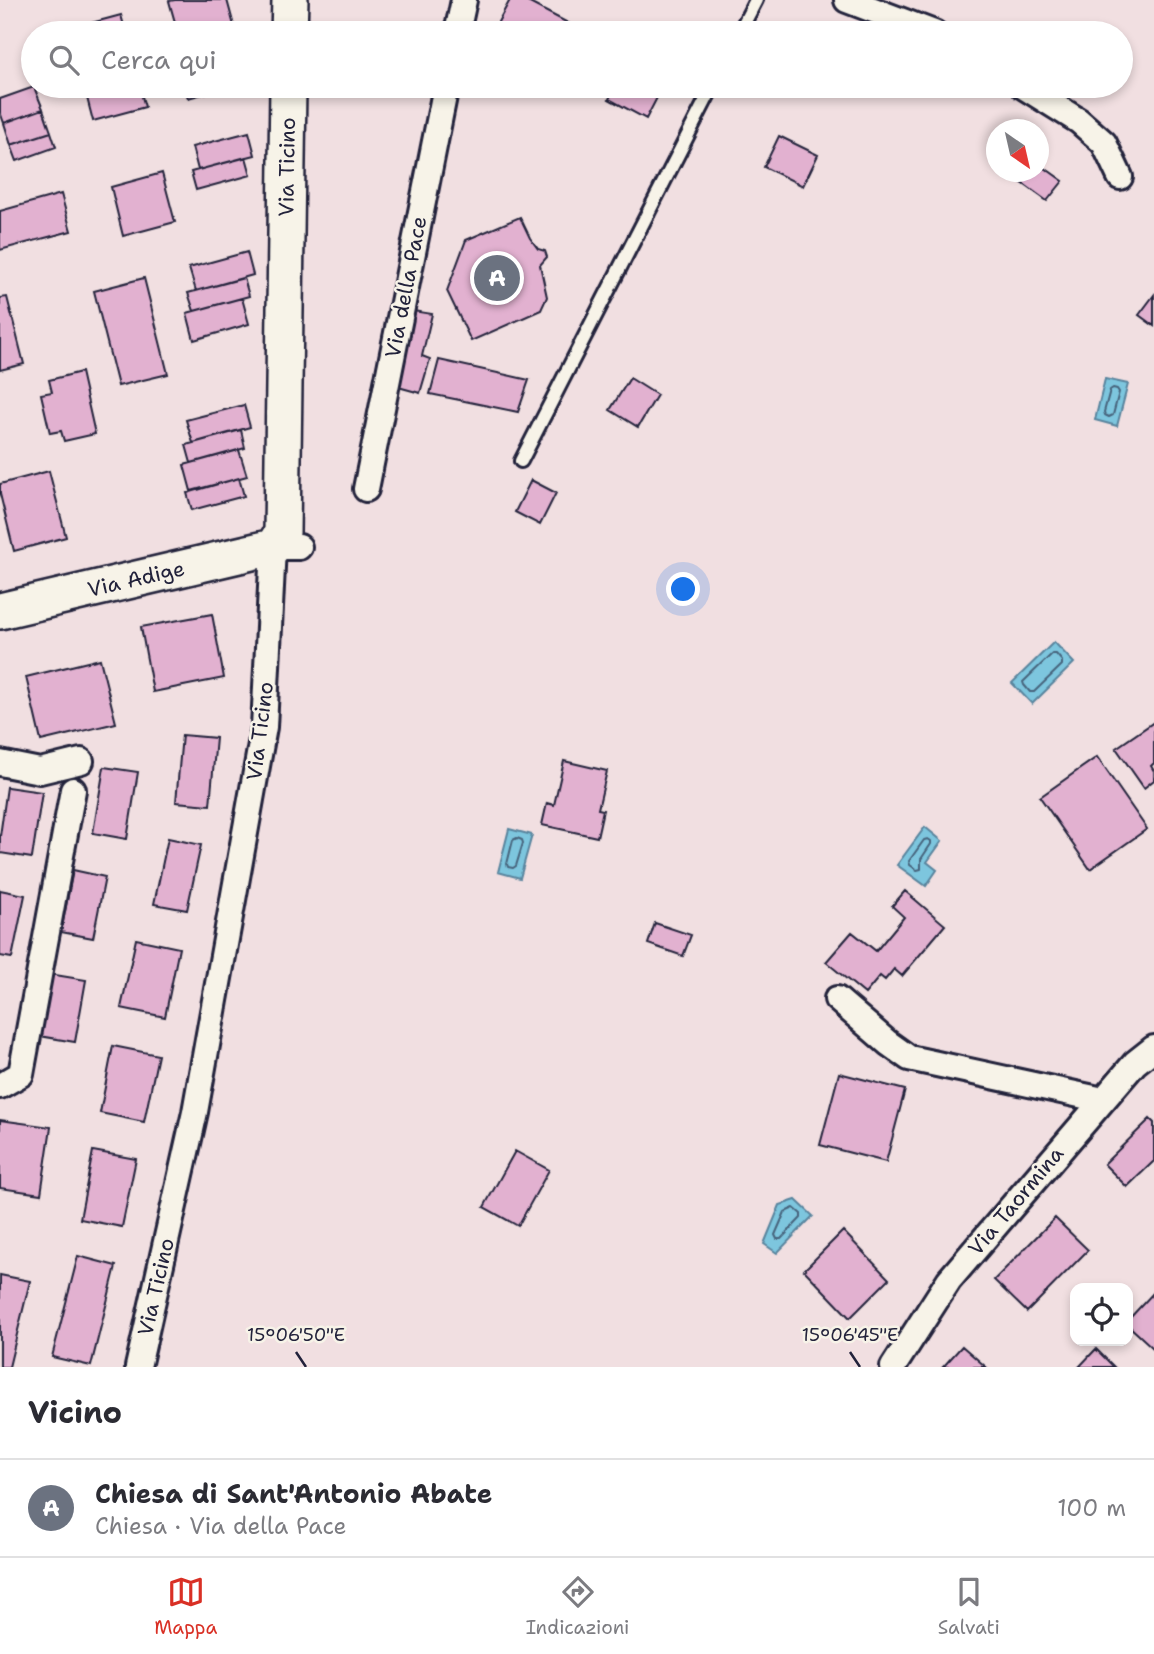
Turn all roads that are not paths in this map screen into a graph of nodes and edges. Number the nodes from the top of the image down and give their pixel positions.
1 (290, 0) edge
2 (464, 0) edge
3 (756, 0) edge
4 (847, 0) edge
5 (289, 21) edge
6 (460, 21) edge
7 (745, 21) edge
8 (902, 21) edge
9 (288, 98) edge
10 (444, 98) edge
11 (707, 98) edge
12 (1042, 98) edge
13 (1120, 177) dead end
14 (520, 461) dead end
15 (366, 489) dead end
16 (286, 547) junction
17 (0, 611) edge
18 (81, 761) dead end
19 (0, 762) edge
20 (73, 790) dead end
21 (837, 999) dead end
22 (1154, 1048) edge
23 (0, 1086) edge
24 (1103, 1100) junction
25 (138, 1367) edge
26 (893, 1367) edge

1 - 5 main road
2 - 6 street
3 - 7 lane
4 - 8 street
9 - 16 main road, Via Ticino
10 - 15 street, Via della Pace
11 - 14 lane
12 - 13 street
16 - 17 main road, Via Adige
16 - 25 street, Via Ticino
18 - 19 street
20 - 23 street
21 - 24 street
22 - 24 street, Via Taormina
24 - 26 street, Via Taormina

